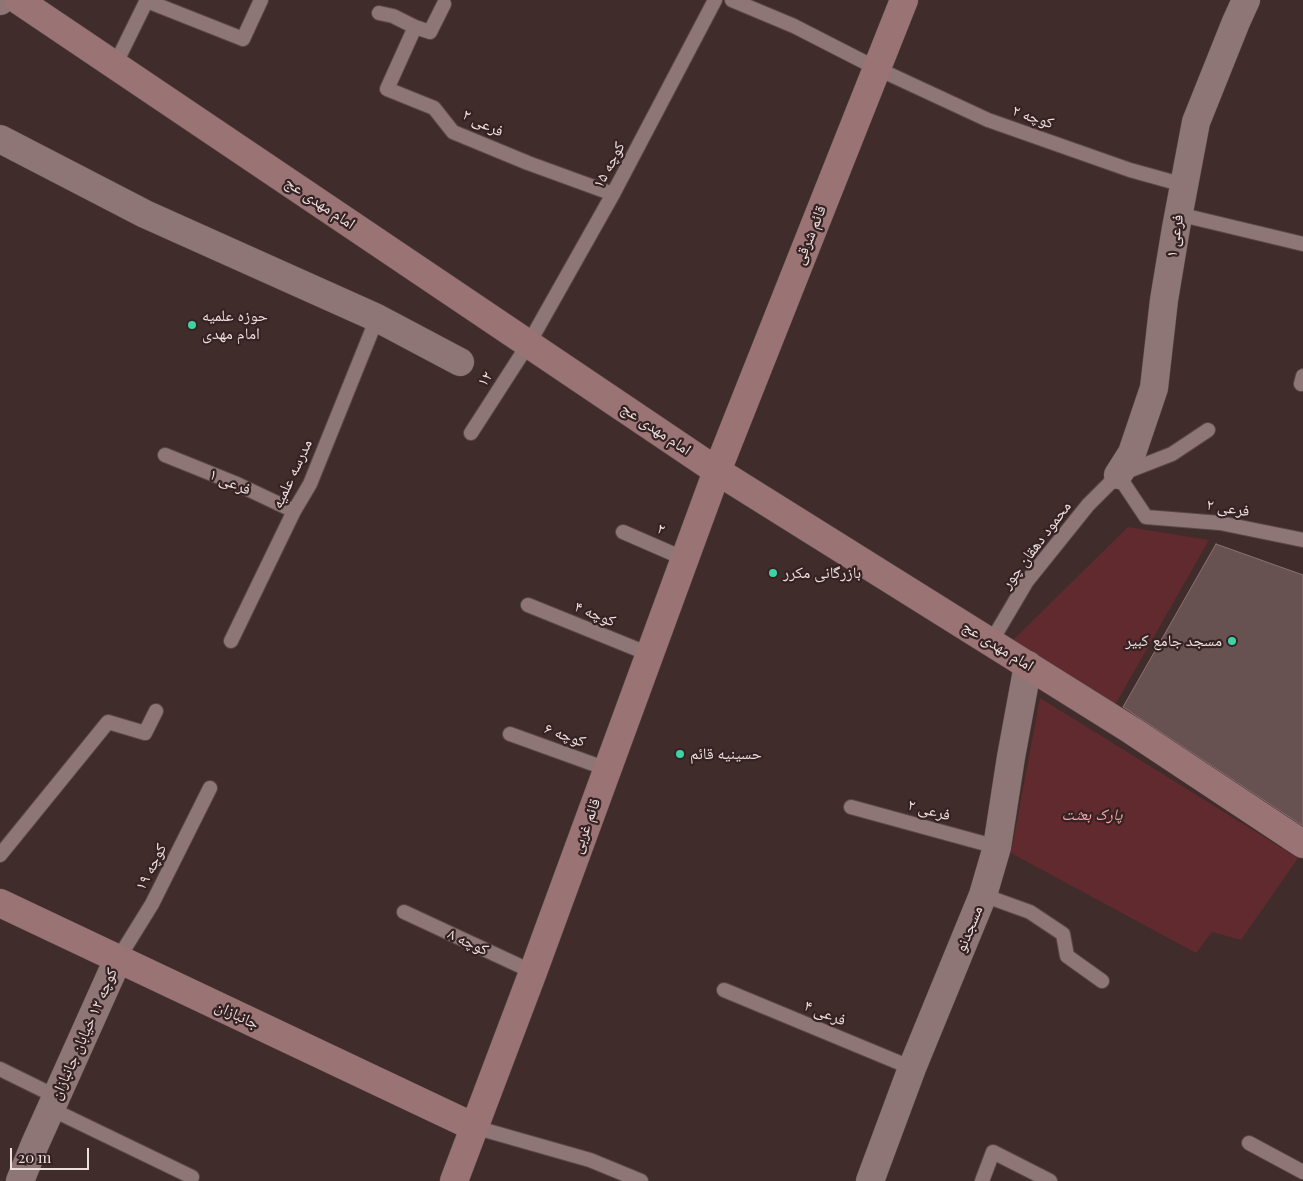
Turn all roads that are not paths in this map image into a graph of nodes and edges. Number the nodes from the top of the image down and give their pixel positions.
1 (18, 0) edge
2 (261, 0) edge
3 (715, 0) edge
4 (732, 0) edge
5 (904, 0) edge
6 (1246, 0) edge
7 (147, 1) edge
8 (444, 4) dead end
9 (379, 13) dead end
10 (414, 27) junction
11 (116, 65) junction
12 (876, 68) junction
13 (0, 140) edge
14 (1184, 185) junction
15 (613, 194) junction
16 (1178, 214) junction
17 (1303, 244) edge
18 (377, 318) junction
19 (529, 344) junction
20 (460, 362) dead end
21 (1208, 430) dead end
22 (471, 433) dead end
23 (165, 455) dead end
24 (717, 470) junction
25 (1118, 475) junction
26 (294, 511) junction
27 (623, 532) dead end
28 (1303, 540) edge
29 (685, 559) junction
30 (528, 605) dead end
31 (231, 641) dead end
32 (991, 642) junction
33 (650, 654) junction
34 (1028, 665) junction
35 (156, 711) dead end
36 (510, 734) dead end
37 (608, 769) junction
38 (210, 788) dead end
39 (851, 807) dead end
40 (1303, 844) edge
41 (997, 847) junction
42 (0, 855) edge
43 (983, 895) junction
44 (0, 902) edge
45 (404, 912) dead end
46 (118, 958) junction
47 (533, 972) junction
48 (1102, 981) dead end
49 (724, 990) dead end
50 (912, 1068) junction
51 (0, 1069) edge
52 (54, 1103) junction
53 (474, 1127) junction
54 (1249, 1143) dead end
55 (1303, 1172) edge
56 (192, 1177) dead end
57 (20, 1181) edge
58 (454, 1181) edge
59 (641, 1181) edge
60 (870, 1181) edge
61 (982, 1181) edge
62 (1050, 1181) edge

1 - 11 street, امام مهدی عج
2 - 7 lane
3 - 15 lane, کوچه ۱۵
4 - 12 lane, کوچه ۲
5 - 12 street, قائم شرقی
6 - 14 street, فرعی ۱
7 - 11 lane
8 - 10 lane
9 - 10 lane
10 - 15 lane, فرعی ۲
11 - 19 street, امام مهدی عج
12 - 14 lane, کوچه ۲
12 - 24 street, قائم شرقی
13 - 18 street
14 - 16 street, فرعی ۱
15 - 19 lane, کوچه ۱۵
16 - 17 lane
16 - 25 street, فرعی ۱
18 - 20 street
18 - 26 lane, مدرسه علمیه
19 - 22 lane, ۱۲
19 - 24 street, امام مهدی عج
21 - 25 lane
23 - 26 lane, فرعی ۱
24 - 29 street, قائم غربی
24 - 32 street, امام مهدی عج
25 - 28 lane, فرعی ۲
25 - 32 lane, محمود دهقان چور
26 - 31 lane, مدرسه علمیه
27 - 29 lane, ۲
29 - 33 street, قائم غربی
30 - 33 lane, کوچه ۴
32 - 34 street, امام مهدی عج
33 - 37 street, قائم غربی
34 - 40 street, امام مهدی عج
34 - 41 street, مسجدنو
35 - 42 lane
36 - 37 lane, کوچه ۶
37 - 47 street, قائم غربی
38 - 46 lane, کوچه ۱۹
39 - 41 lane, فرعی ۲
41 - 43 street, مسجدنو
43 - 48 lane
43 - 50 street, مسجدنو
44 - 46 street, جانبازان
45 - 47 lane, کوچه ۸
46 - 52 street, کوچه ۱۲ خیابان جانبازان
46 - 53 street, جانبازان
47 - 53 street, قائم غربی
49 - 50 lane, فرعی ۴
50 - 60 street, مسجدنو
51 - 52 lane
52 - 56 lane
52 - 57 street, کوچه ۱۲ خیابان جانبازان
53 - 58 street, قائم غربی
53 - 59 lane
54 - 55 lane
61 - 62 lane

